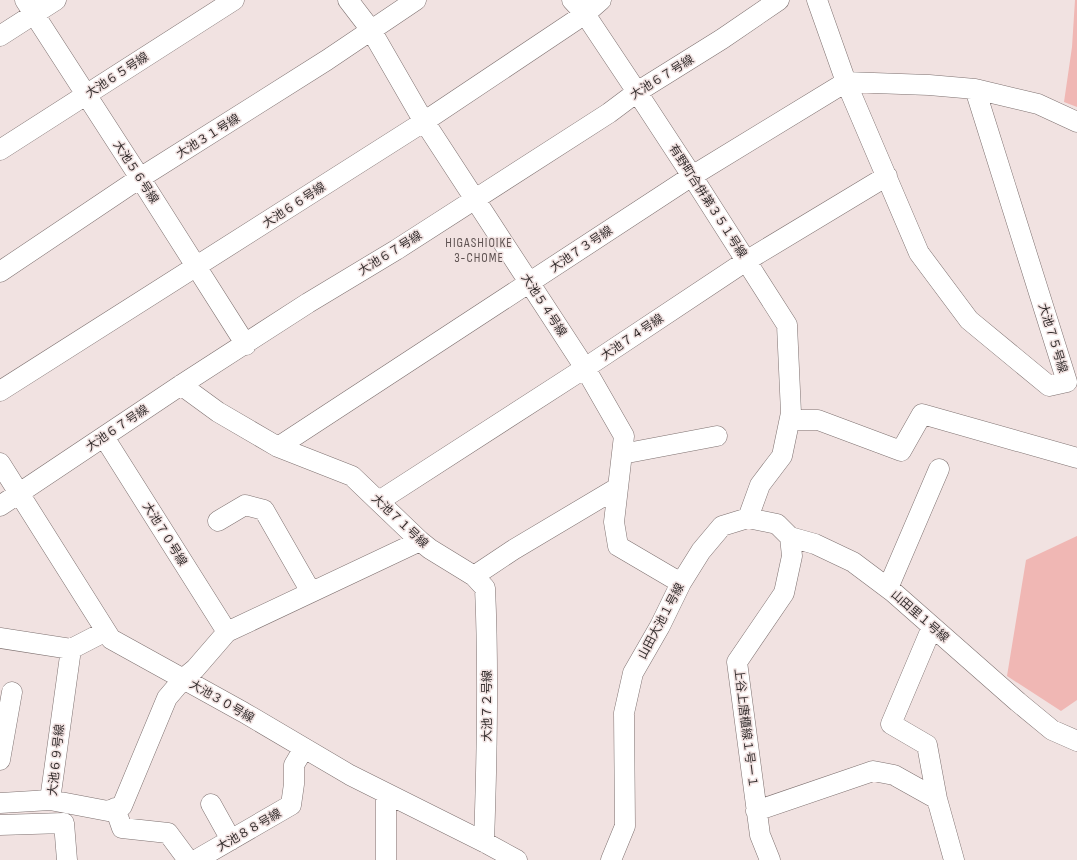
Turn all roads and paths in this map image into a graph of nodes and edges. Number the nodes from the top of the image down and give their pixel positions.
1 (56, 0) edge
2 (234, 0) edge
3 (348, 0) edge
4 (416, 0) edge
5 (572, 0) edge
6 (601, 0) edge
7 (779, 0) edge
8 (817, 0) edge
9 (29, 7) edge
10 (586, 14) junction
11 (371, 30) junction
12 (0, 36) edge
13 (846, 82) junction
14 (975, 89) junction
15 (637, 92) junction
16 (86, 95) junction
17 (425, 121) junction
18 (1077, 122) edge
19 (0, 150) edge
20 (692, 176) junction
21 (887, 176) junction
22 (140, 178) junction
23 (475, 199) junction
24 (746, 261) junction
25 (197, 267) junction
26 (0, 272) edge
27 (530, 283) junction
28 (246, 345) junction
29 (585, 368) junction
30 (181, 385) junction
31 (0, 391) edge
32 (790, 420) junction
33 (717, 436) dead end
34 (104, 437) junction
35 (278, 447) junction
36 (622, 454) junction
37 (1077, 458) edge
38 (0, 463) edge
39 (939, 468) dead end
40 (617, 488) junction
41 (19, 493) junction
42 (379, 502) junction
43 (0, 506) edge
44 (748, 518) junction
45 (218, 521) dead end
46 (790, 537) junction
47 (420, 540) junction
48 (474, 576) junction
49 (681, 583) junction
50 (888, 588) junction
51 (311, 592) junction
52 (932, 627) junction
53 (106, 631) junction
54 (227, 632) junction
55 (0, 638) edge
56 (71, 649) junction
57 (184, 678) junction
58 (12, 692) dead end
59 (1077, 741) edge
60 (304, 748) junction
61 (0, 760) edge
62 (386, 793) junction
63 (937, 799) junction
64 (50, 800) junction
65 (0, 803) edge
66 (211, 804) dead end
67 (115, 808) junction
68 (756, 811) junction
69 (0, 825) edge
70 (230, 840) junction
71 (484, 842) junction
72 (615, 859) edge
73 (67, 860) edge
74 (188, 860) edge
75 (196, 860) edge
76 (386, 860) edge
77 (517, 860) edge
78 (770, 860) edge
79 (954, 860) edge

1 - 9 street
2 - 16 street, 大池６５号線
3 - 11 street, 大池５４号線
4 - 11 street, 大池３１号線
5 - 10 street, 有野町合併第３５１号線
6 - 10 street, 大池６６号線
7 - 15 street, 大池６７号線
8 - 13 street, 大池７５号線
9 - 12 street
9 - 16 street, 大池５６号線
10 - 15 street, 有野町合併第３５１号線
10 - 17 street, 大池６６号線
11 - 17 street, 大池５４号線
11 - 22 street, 大池３１号線
13 - 14 street
13 - 20 street, 大池７３号線
13 - 21 street, 大池７５号線
14 - 18 street
14 - 21 street, 大池７５号線
15 - 20 street, 有野町合併第３５１号線
15 - 23 street, 大池６７号線
16 - 19 street, 大池６５号線
16 - 22 street, 大池５６号線
17 - 23 street, 大池５４号線
17 - 25 street, 大池６６号線
20 - 24 street, 有野町合併第３５１号線
20 - 27 street, 大池７３号線
21 - 24 street, 大池７４号線
22 - 25 street, 大池５６号線
22 - 26 street, 大池３１号線
23 - 27 street, 大池５４号線
23 - 28 street, 大池６７号線
24 - 29 street, 大池７４号線
24 - 32 street, 有野町合併第３５１号線
25 - 28 street, 大池５６号線
25 - 31 street, 大池６６号線
27 - 29 street, 大池５４号線
27 - 35 street, 大池７３号線
28 - 30 street, 大池６７号線
29 - 36 street, 大池５４号線
29 - 42 street, 大池７４号線
30 - 34 street, 大池６７号線
30 - 35 street, 大池７１号線
32 - 37 street
32 - 44 street
33 - 36 street
34 - 41 street, 大池６７号線
34 - 54 street, 大池７０号線
35 - 42 street, 大池７１号線
36 - 40 street, 大池５４号線
38 - 41 street, 大池３０号線
39 - 50 street
40 - 48 street
40 - 49 street, 大池５４号線
41 - 43 street, 大池６７号線
41 - 53 street, 大池３０号線
42 - 47 street, 大池７１号線
44 - 46 street, 山田里１号線
44 - 49 street, 山田大池１号線
45 - 51 street
46 - 50 street, 山田里１号線
46 - 68 street, 上谷上唐櫃線１号ー１
47 - 48 street, 大池７１号線
47 - 51 street
48 - 71 street, 大池７２号線
49 - 72 street, 山田大池１号線
50 - 52 street, 山田里１号線
51 - 54 street
52 - 59 street, 山田里１号線
52 - 63 street
53 - 56 street
53 - 57 street, 大池３０号線
54 - 57 street
55 - 56 street
56 - 64 street, 大池６９号線
57 - 60 street, 大池３０号線
57 - 67 street
58 - 61 street
60 - 62 street, 大池３０号線
60 - 70 street, 大池８８号線
62 - 71 street, 大池３０号線
62 - 76 street
63 - 68 street
63 - 79 street
64 - 65 street
64 - 67 street, 大池６９号線
66 - 70 street
67 - 74 street
68 - 78 street, 上谷上唐櫃線１号ー１
69 - 73 street
70 - 75 street, 大池８８号線
71 - 77 street, 大池３０号線

